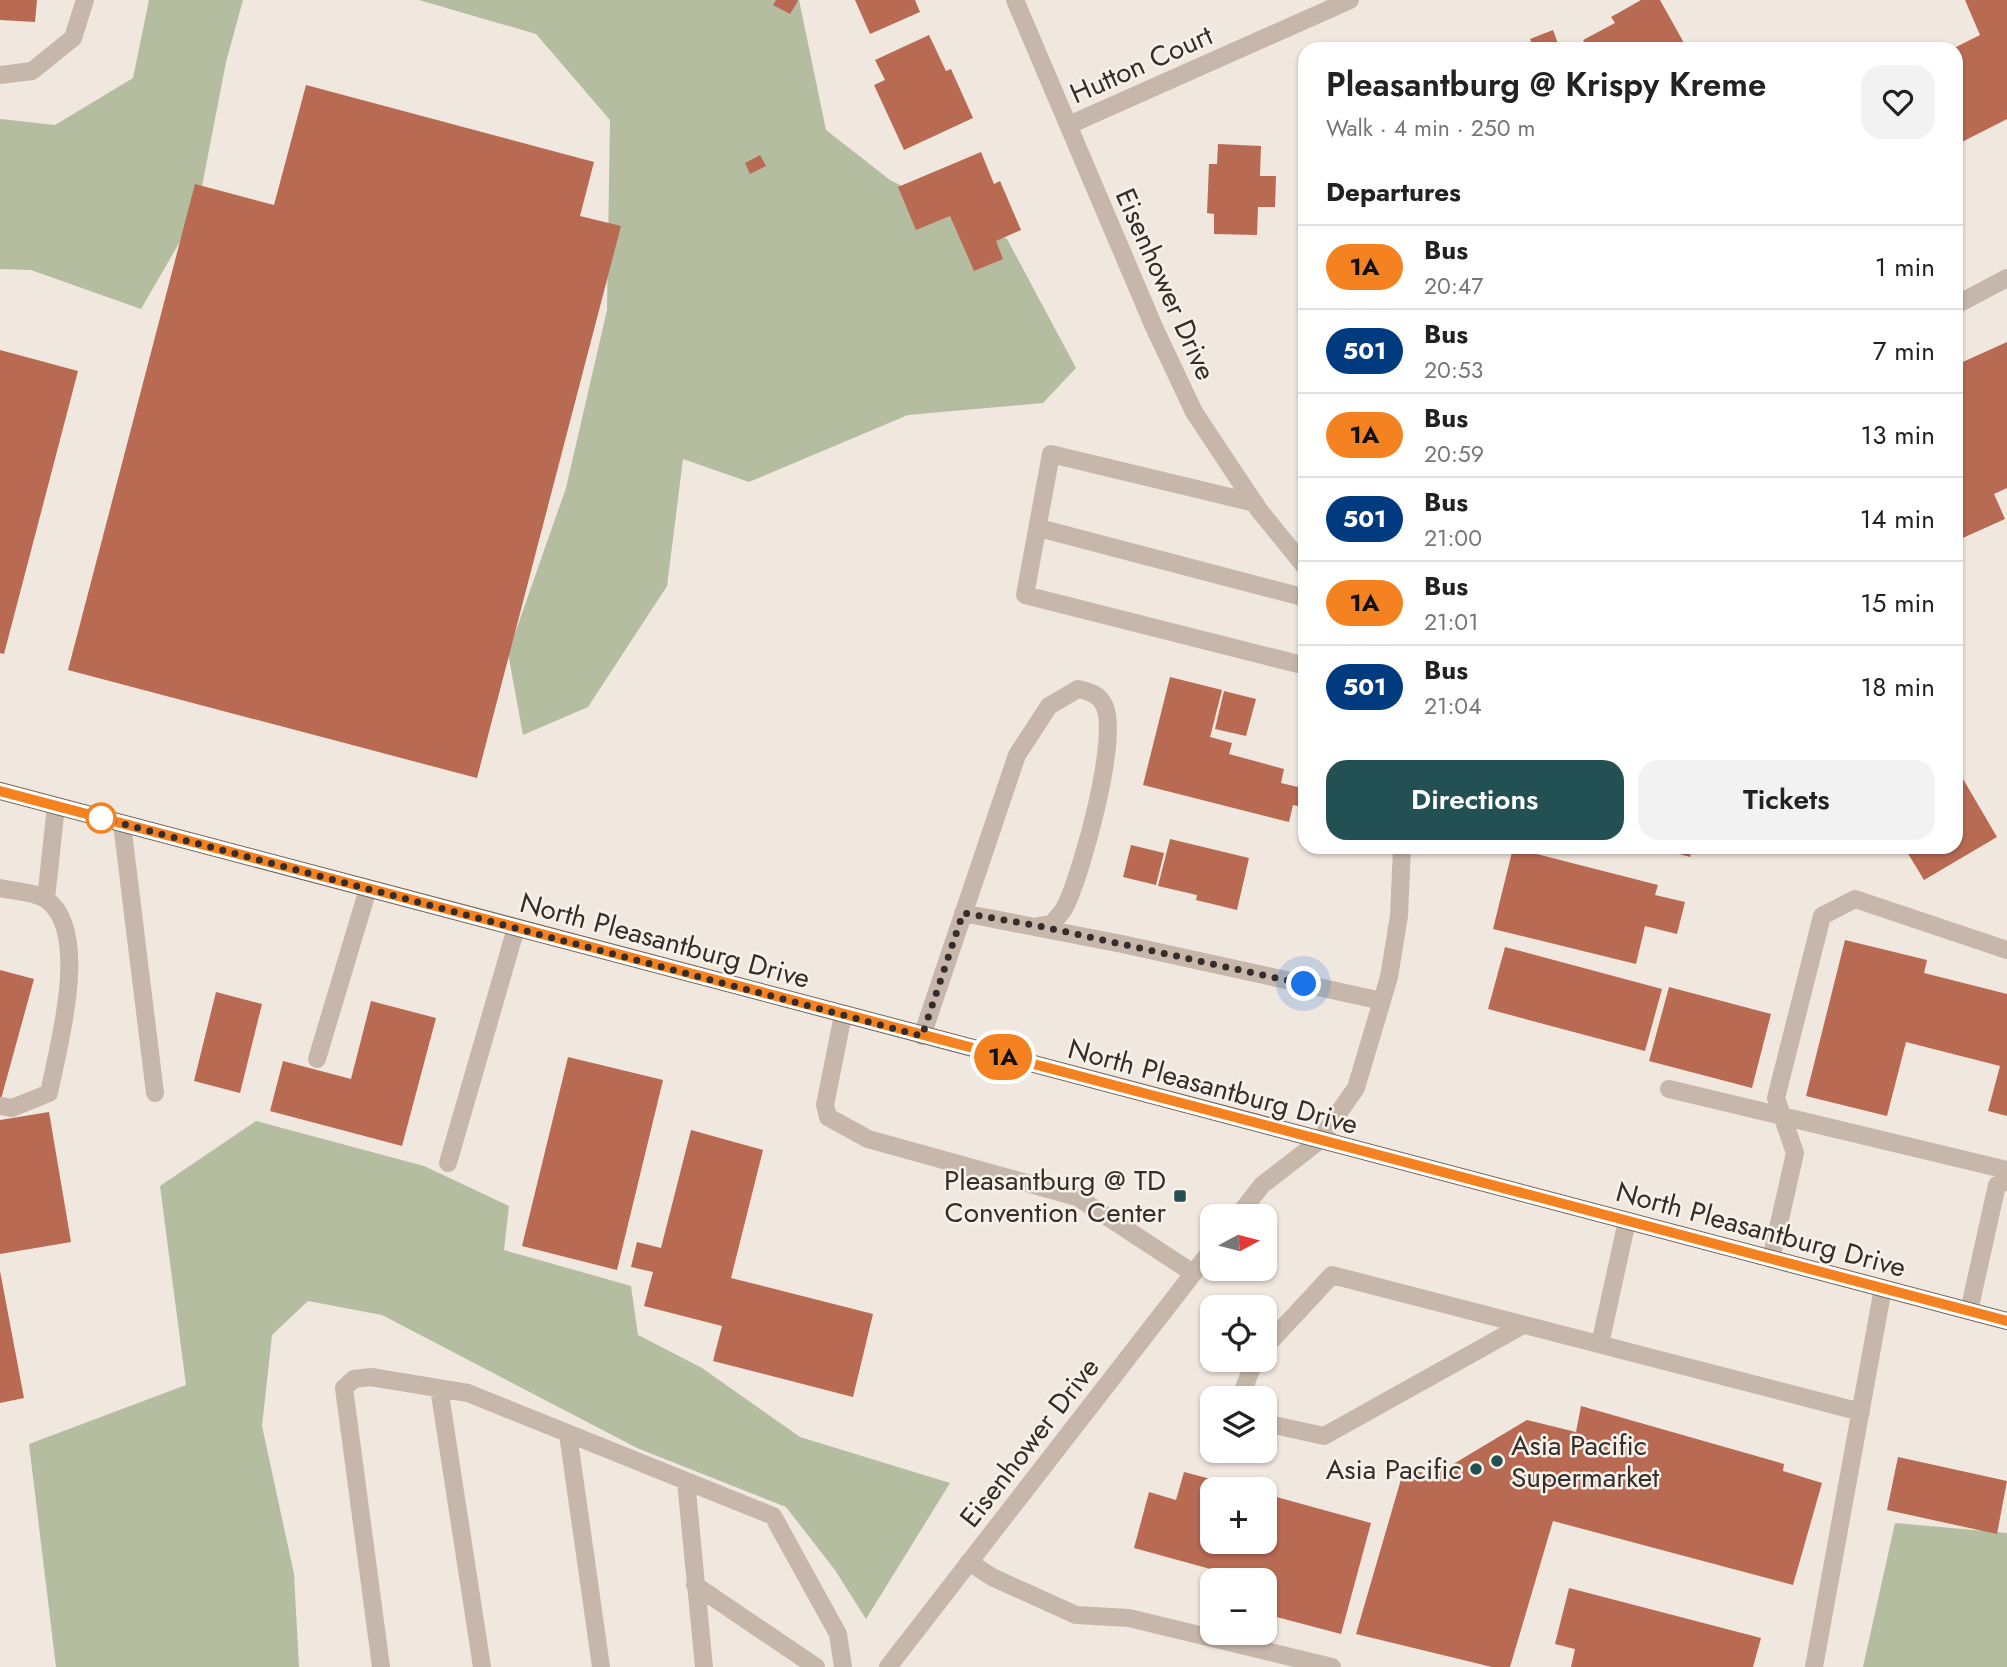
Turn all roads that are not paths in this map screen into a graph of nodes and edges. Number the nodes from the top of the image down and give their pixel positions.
1 (85, 0) edge
2 (1015, 0) edge
3 (1350, 0) edge
4 (0, 75) edge
5 (1069, 125) junction
6 (2007, 278) edge
7 (1963, 301) edge
8 (1255, 503) junction
9 (1039, 528) junction
10 (1298, 558) edge
11 (1298, 596) edge
12 (1298, 664) edge
13 (0, 791) edge
14 (56, 806) junction
15 (122, 824) junction
16 (1402, 854) edge
17 (0, 888) edge
18 (368, 889) junction
19 (46, 899) junction
20 (963, 913) junction
21 (1039, 926) junction
22 (516, 928) junction
23 (2007, 950) edge
24 (1382, 1001) junction
25 (843, 1015) junction
26 (922, 1036) junction
27 (317, 1059) dead end
28 (1670, 1089) dead end
29 (155, 1093) dead end
30 (0, 1107) edge
31 (1782, 1116) junction
32 (1319, 1141) junction
33 (448, 1163) dead end
34 (2007, 1170) edge
35 (2007, 1181) edge
36 (1247, 1204) edge
37 (1627, 1222) junction
38 (1771, 1259) junction
39 (1200, 1264) edge
40 (1193, 1273) junction
41 (1883, 1288) junction
42 (1969, 1311) junction
43 (2007, 1321) edge
44 (1523, 1325) junction
45 (1277, 1334) edge
46 (1600, 1344) junction
47 (439, 1388) junction
48 (1861, 1412) junction
49 (1277, 1426) edge
50 (568, 1434) junction
51 (685, 1481) junction
52 (969, 1562) junction
53 (695, 1585) junction
54 (381, 1667) edge
55 (482, 1667) edge
56 (601, 1667) edge
57 (704, 1667) edge
58 (817, 1667) edge
59 (843, 1667) edge
60 (888, 1667) edge
61 (1332, 1667) edge
62 (1814, 1667) edge

1 - 4 street
2 - 5 street, Eisenhower Drive
3 - 5 street, Hutton Court
5 - 8 street, Eisenhower Drive
6 - 7 street
8 - 9 street
8 - 10 street, Eisenhower Drive
9 - 11 street
9 - 12 street
13 - 14 main road, North Pleasantburg Drive
14 - 15 main road, North Pleasantburg Drive
14 - 19 street
15 - 18 main road, North Pleasantburg Drive
15 - 29 street
16 - 24 street
17 - 19 street
18 - 22 main road, North Pleasantburg Drive
18 - 27 street
19 - 30 street
20 - 21 street
20 - 21 street
20 - 26 street
21 - 24 street
22 - 25 main road, North Pleasantburg Drive
22 - 33 street
23 - 31 street
24 - 32 street
25 - 26 main road, North Pleasantburg Drive
25 - 40 street
26 - 32 main road, North Pleasantburg Drive
28 - 31 street
31 - 34 street
31 - 38 street
32 - 36 street
32 - 37 main road, North Pleasantburg Drive
35 - 42 street
37 - 38 main road, North Pleasantburg Drive
37 - 46 street
38 - 41 main road, North Pleasantburg Drive
39 - 40 street, Eisenhower Drive
40 - 52 street, Eisenhower Drive
41 - 42 main road, North Pleasantburg Drive
41 - 48 street
42 - 43 main road, North Pleasantburg Drive
44 - 45 street
44 - 46 street
44 - 49 street
46 - 48 street
47 - 50 street
47 - 54 street
47 - 55 street
48 - 62 street
50 - 51 street
50 - 56 street
51 - 53 street
51 - 59 street
52 - 60 street, Eisenhower Drive
52 - 61 street
53 - 57 street
53 - 58 street

